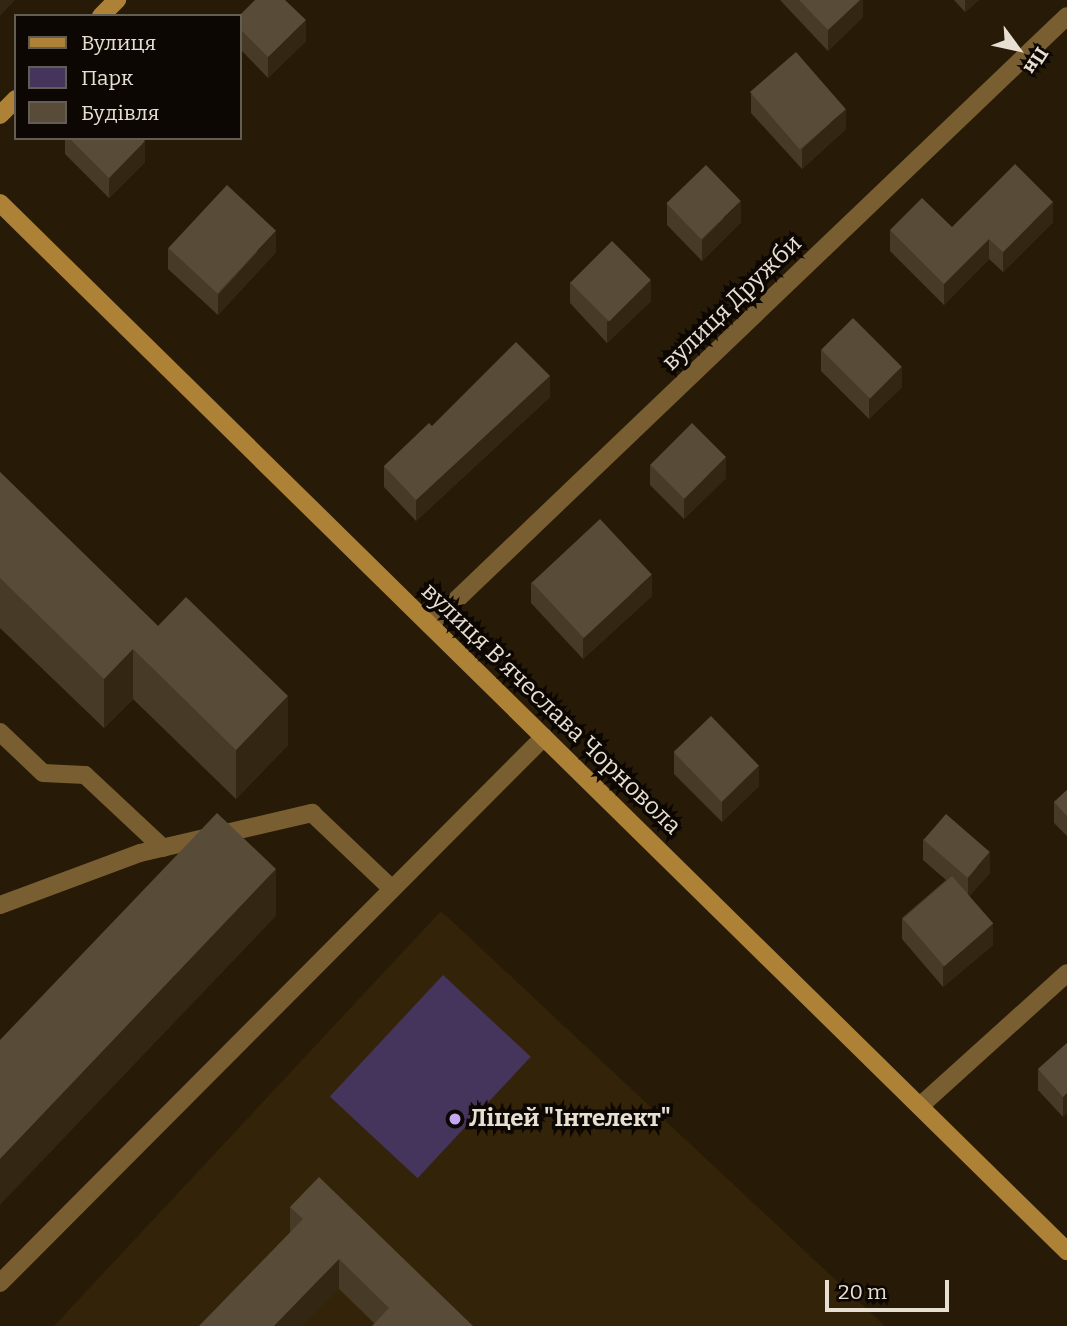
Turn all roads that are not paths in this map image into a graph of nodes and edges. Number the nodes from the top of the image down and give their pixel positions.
1 (117, 0) edge
2 (103, 14) edge
3 (1067, 16) edge
4 (14, 101) edge
5 (0, 115) edge
6 (0, 203) edge
7 (430, 625) junction
8 (0, 732) edge
9 (544, 737) junction
10 (163, 848) junction
11 (392, 889) junction
12 (0, 905) edge
13 (1067, 973) edge
14 (920, 1106) junction
15 (1067, 1251) edge
16 (0, 1283) edge

1 - 2 street
3 - 7 street, вулиця Дружби
4 - 5 street
6 - 7 street, вулиця Вʼячеслава Чорновола
7 - 9 street, вулиця Вʼячеслава Чорновола
8 - 10 street
9 - 11 street
9 - 14 street, вулиця Вʼячеслава Чорновола
10 - 11 street
10 - 12 street
11 - 16 street
13 - 14 street
14 - 15 street, вулиця Вʼячеслава Чорновола

